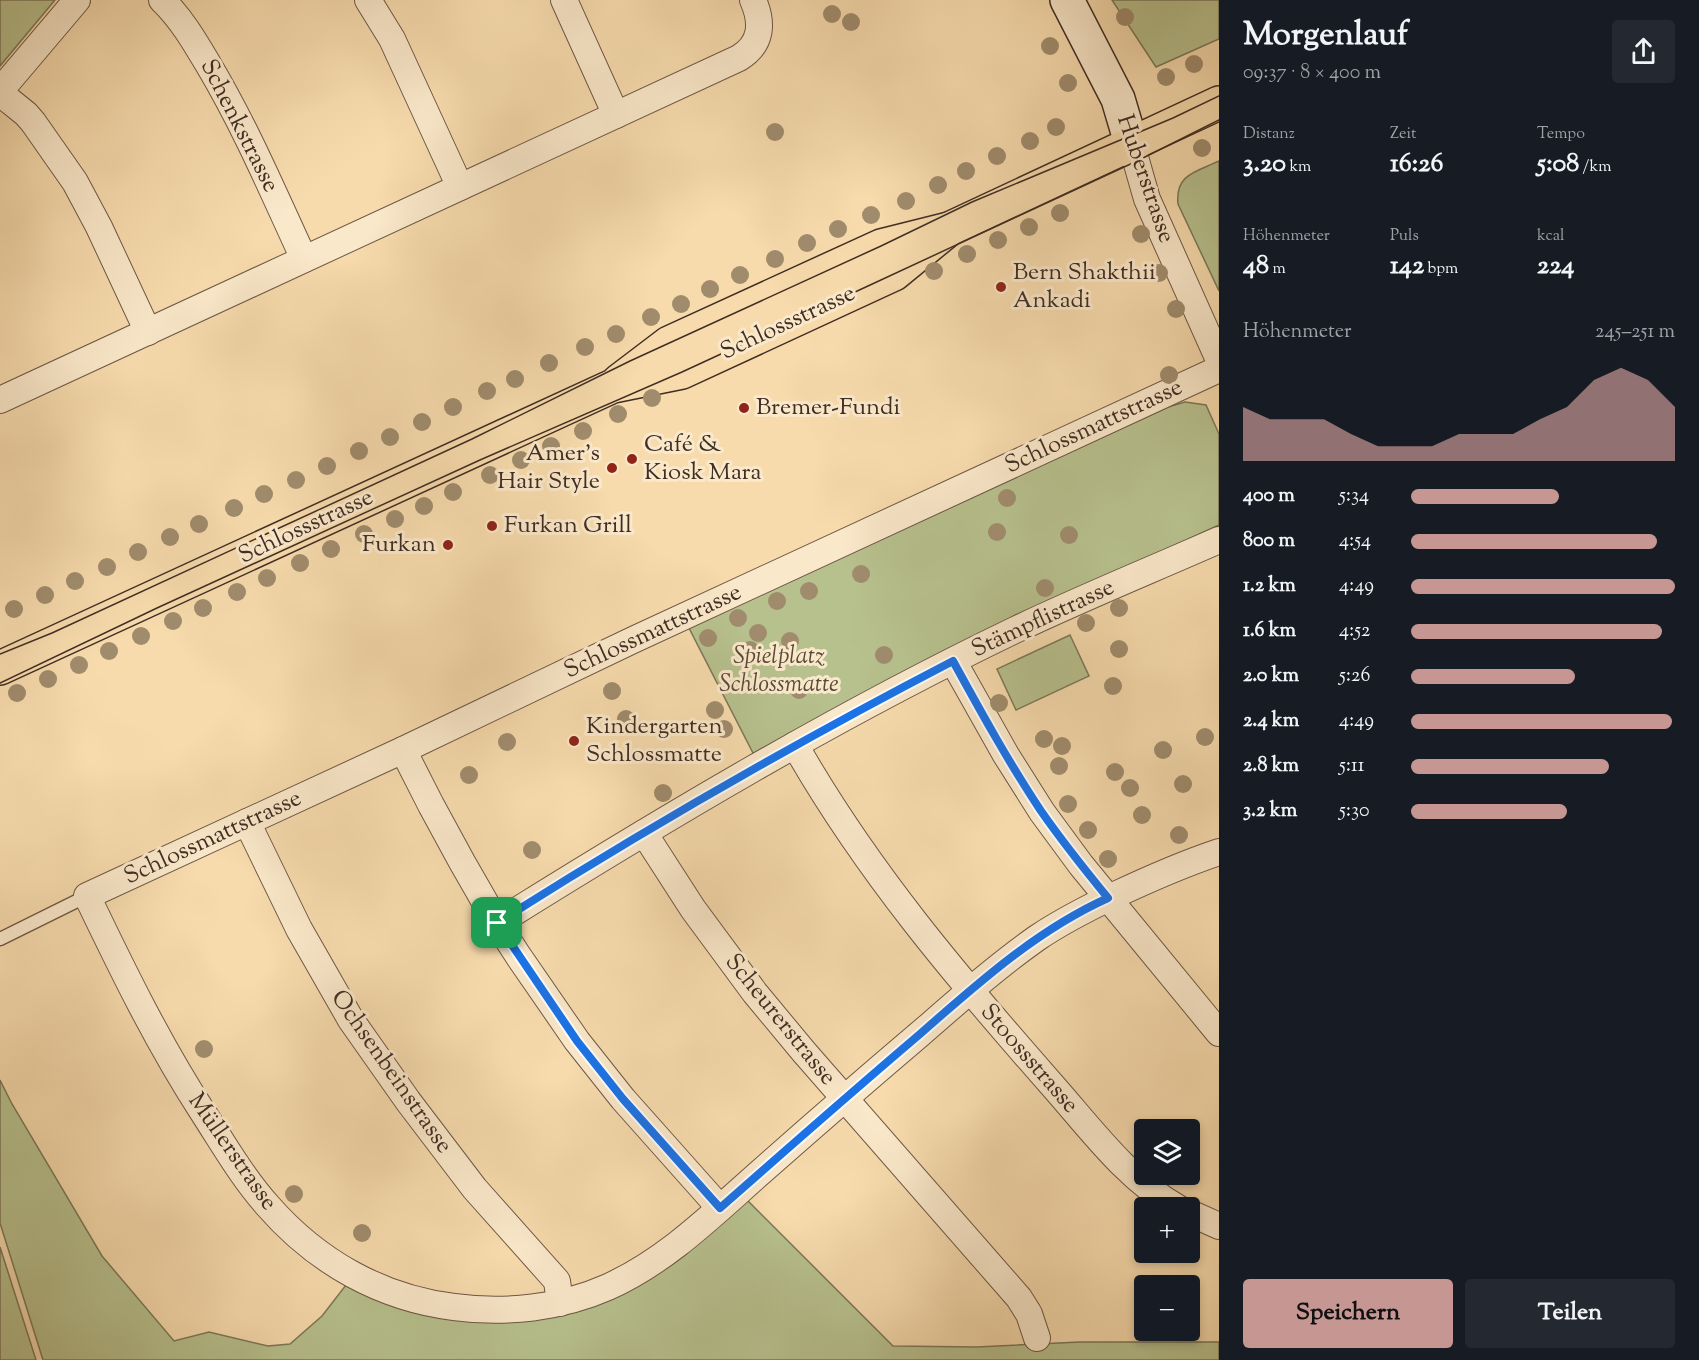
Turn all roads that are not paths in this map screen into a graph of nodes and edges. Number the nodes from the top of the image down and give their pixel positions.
1 (76, 0) edge
2 (162, 0) edge
3 (368, 0) edge
4 (564, 0) edge
5 (753, 0) edge
6 (1067, 0) edge
7 (0, 92) edge
8 (1219, 103) edge
9 (616, 115) junction
10 (1131, 143) junction
11 (460, 187) junction
12 (304, 260) junction
13 (148, 332) junction
14 (1219, 360) edge
15 (1219, 369) edge
16 (0, 400) edge
17 (1219, 540) edge
18 (953, 661) junction
19 (0, 668) edge
20 (795, 745) junction
21 (403, 750) junction
22 (247, 822) junction
23 (644, 833) junction
24 (1219, 852) edge
25 (87, 896) junction
26 (1108, 898) junction
27 (497, 923) junction
28 (0, 939) edge
29 (970, 990) junction
30 (1219, 1032) edge
31 (845, 1098) junction
32 (1163, 1197) edge
33 (720, 1208) junction
34 (1200, 1217) edge
35 (1219, 1226) edge
36 (560, 1303) junction
37 (1037, 1338) dead end

1 - 7 street
2 - 12 street, Schenkstrasse
3 - 11 street
4 - 9 street
5 - 9 street
6 - 10 street, Huberstrasse
7 - 13 street
8 - 10 main road, Schlossstrasse
9 - 11 street
10 - 14 street, Huberstrasse
10 - 19 main road, Schlossstrasse
11 - 12 street
12 - 13 street
13 - 16 street
15 - 21 street, Schlossmattstrasse
17 - 18 street, Stämpflistrasse
18 - 20 street, Stämpflistrasse
18 - 26 street
20 - 23 street, Stämpflistrasse
20 - 29 street, Stoossstrasse
21 - 22 street, Schlossmattstrasse
21 - 27 street
22 - 25 street, Schlossmattstrasse
22 - 36 street, Ochsenbeinstrasse
23 - 27 street, Stämpflistrasse
23 - 31 street, Scheurerstrasse
24 - 26 street, Müllerstrasse
25 - 28 lane
25 - 36 street, Müllerstrasse
26 - 29 street, Müllerstrasse
26 - 30 street
27 - 33 street
29 - 31 street, Müllerstrasse
29 - 32 street, Stoossstrasse
31 - 33 street, Müllerstrasse
31 - 37 street, Scheurerstrasse
33 - 36 street, Müllerstrasse
34 - 35 street

